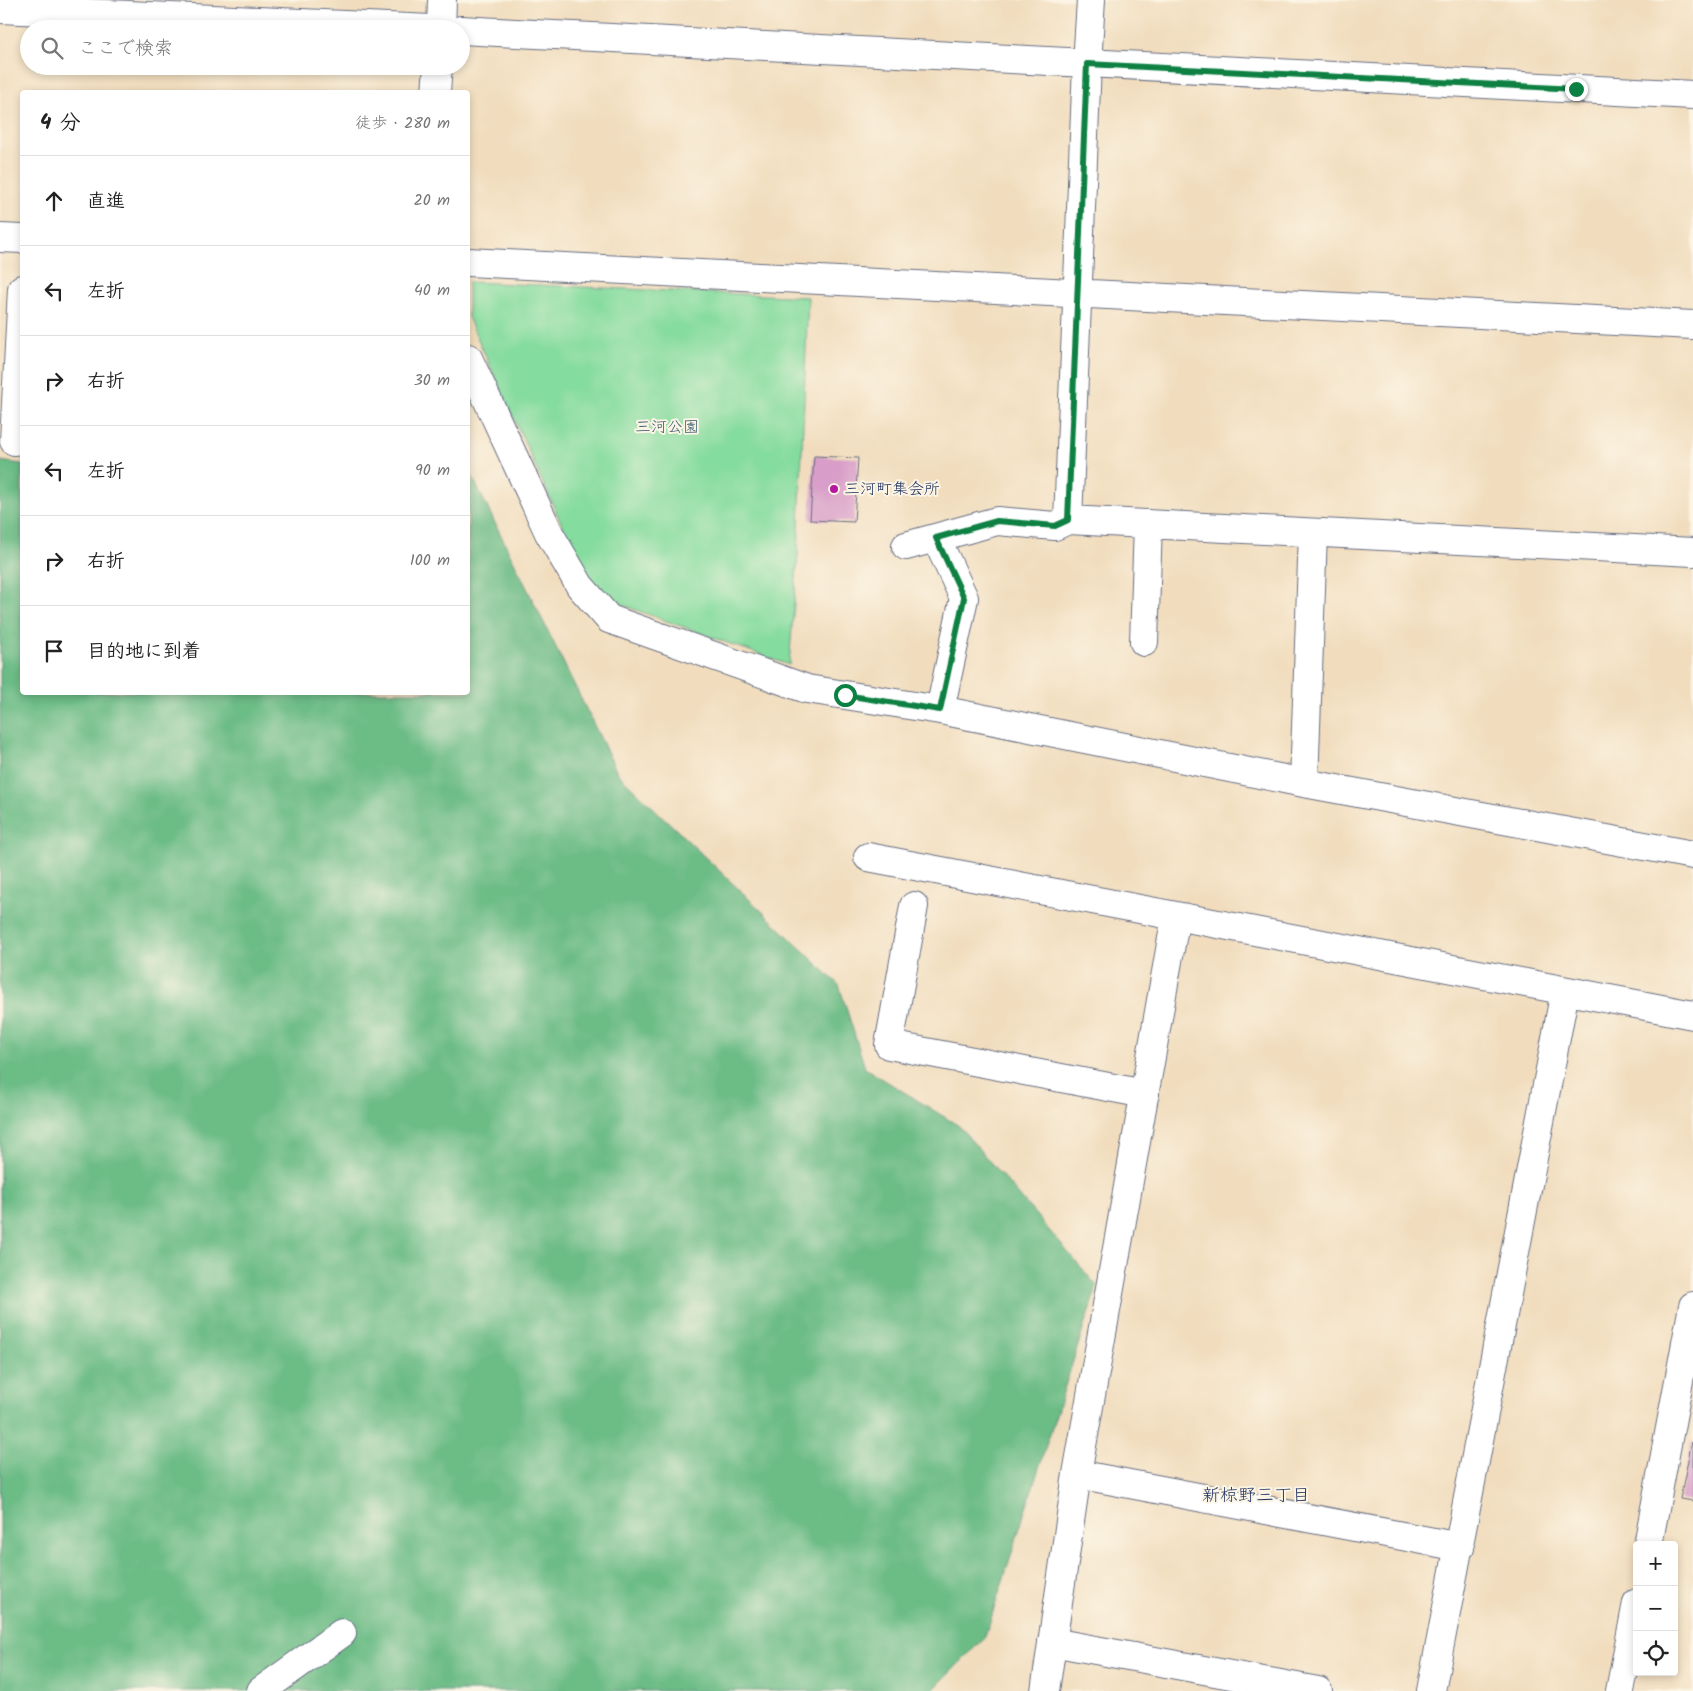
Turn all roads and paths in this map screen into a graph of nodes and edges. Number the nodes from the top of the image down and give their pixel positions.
1 (442, 0) edge
2 (1091, 0) edge
3 (0, 9) edge
4 (236, 20) edge
5 (441, 20) edge
6 (470, 30) edge
7 (1087, 64) junction
8 (437, 75) edge
9 (436, 90) edge
10 (1693, 95) edge
11 (0, 238) edge
12 (20, 239) edge
13 (470, 262) edge
14 (1078, 295) junction
15 (20, 319) edge
16 (1693, 325) edge
17 (470, 362) edge
18 (12, 441) edge
19 (1068, 520) junction
20 (1148, 524) junction
21 (1313, 533) junction
22 (936, 538) junction
23 (906, 546) dead end
24 (1693, 552) edge
25 (1144, 642) dead end
26 (940, 710) junction
27 (1304, 783) junction
28 (1693, 855) edge
29 (868, 857) dead end
30 (914, 906) dead end
31 (1176, 916) junction
32 (1565, 991) junction
33 (1693, 1015) edge
34 (1145, 1094) junction
35 (1693, 1306) edge
36 (1077, 1474) junction
37 (1649, 1541) edge
38 (1460, 1547) junction
39 (1633, 1624) edge
40 (342, 1633) dead end
41 (1052, 1642) junction
42 (1244, 1684) edge
43 (261, 1691) edge
44 (1045, 1691) edge
45 (1318, 1691) edge
46 (1432, 1691) edge
47 (1620, 1691) edge

1 - 5 street
2 - 7 street
3 - 4 street
6 - 7 street
7 - 10 street
7 - 14 street
8 - 9 street
11 - 12 street
13 - 14 street
14 - 16 street
14 - 19 street
15 - 18 street
17 - 26 street
19 - 20 street
19 - 22 street
20 - 21 street
20 - 25 street
21 - 24 street
21 - 27 street
22 - 23 street
22 - 26 street
26 - 27 street
27 - 28 street
29 - 31 street
30 - 34 street
31 - 32 street
31 - 34 street
32 - 33 street
32 - 38 street
34 - 36 street
35 - 37 street
36 - 38 street
36 - 41 street
38 - 46 street
39 - 47 street
40 - 43 street
41 - 42 street
41 - 44 street
42 - 45 street

